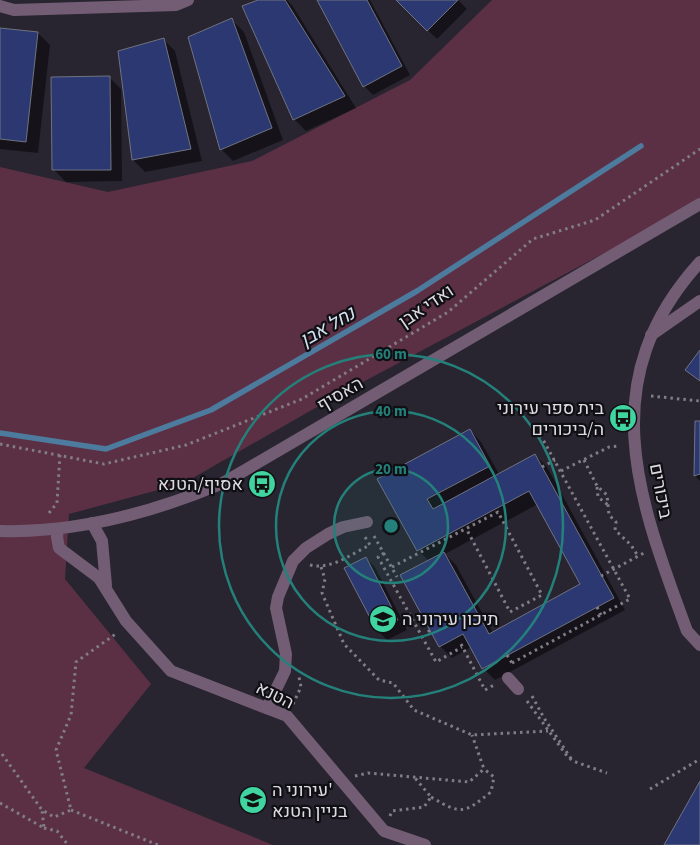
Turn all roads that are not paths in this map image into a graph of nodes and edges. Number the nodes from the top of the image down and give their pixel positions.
1 (188, 0) edge
2 (0, 6) edge
3 (700, 204) edge
4 (700, 262) edge
5 (700, 301) edge
6 (652, 335) junction
7 (110, 520) junction
8 (367, 522) dead end
9 (92, 524) junction
10 (58, 529) junction
11 (0, 531) edge
12 (32, 532) junction
13 (59, 548) junction
14 (103, 550) junction
15 (84, 566) junction
16 (106, 585) junction
17 (700, 645) edge
18 (511, 669) road end
19 (523, 689) road end
20 (267, 708) junction
21 (425, 845) edge

1 - 2 street
3 - 7 street, האסיף
4 - 6 street, ביכורים
5 - 6 street
6 - 17 street, ביכורים
7 - 9 street, האסיף
7 - 14 street
8 - 20 street
9 - 10 street, האסיף
9 - 14 street, הטנא
10 - 12 street, האסיף
10 - 13 street
11 - 12 street, האסיף
12 - 13 street, הטנא
13 - 15 street, הטנא
14 - 15 street
14 - 16 street, הטנא
15 - 16 street, הטנא
16 - 20 street, הטנא
18 - 19 street
20 - 21 street, הטנא

